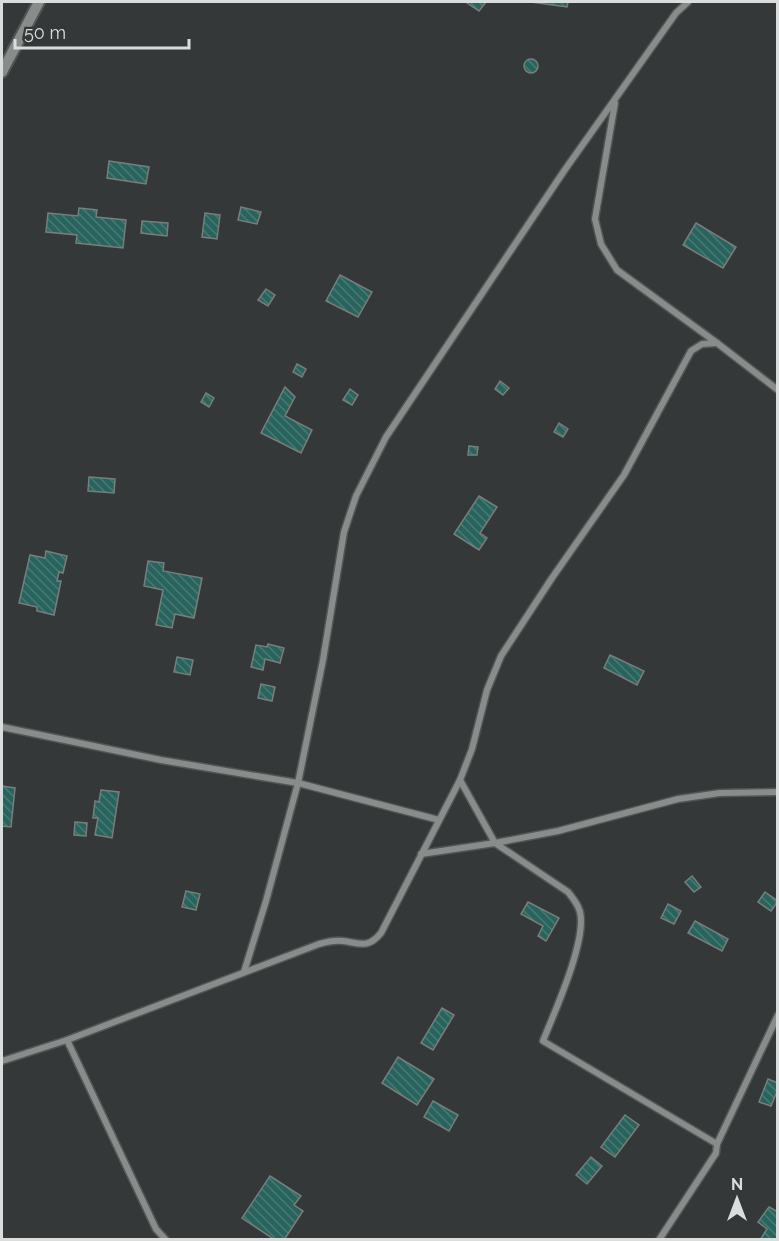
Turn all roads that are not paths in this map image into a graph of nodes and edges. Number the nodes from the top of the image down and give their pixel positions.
1 (39, 2) edge
2 (688, 2) edge
3 (2, 72) edge
4 (615, 100) junction
5 (717, 343) junction
6 (777, 390) edge
7 (2, 727) edge
8 (460, 780) junction
9 (298, 783) junction
10 (777, 792) edge
11 (439, 820) junction
12 (495, 843) junction
13 (421, 854) junction
14 (244, 972) junction
15 (777, 1015) edge
16 (67, 1040) junction
17 (2, 1061) edge
18 (717, 1144) junction
19 (166, 1239) edge
20 (659, 1239) edge

1 - 3 street
2 - 4 street
4 - 5 street
4 - 9 street
5 - 6 street
5 - 8 street
7 - 9 street
8 - 11 street
8 - 12 street
9 - 11 street
9 - 14 street
10 - 12 street
11 - 13 street
12 - 13 street
12 - 18 street
13 - 14 street
14 - 16 street
15 - 18 street
16 - 17 street
16 - 19 street
18 - 20 street

